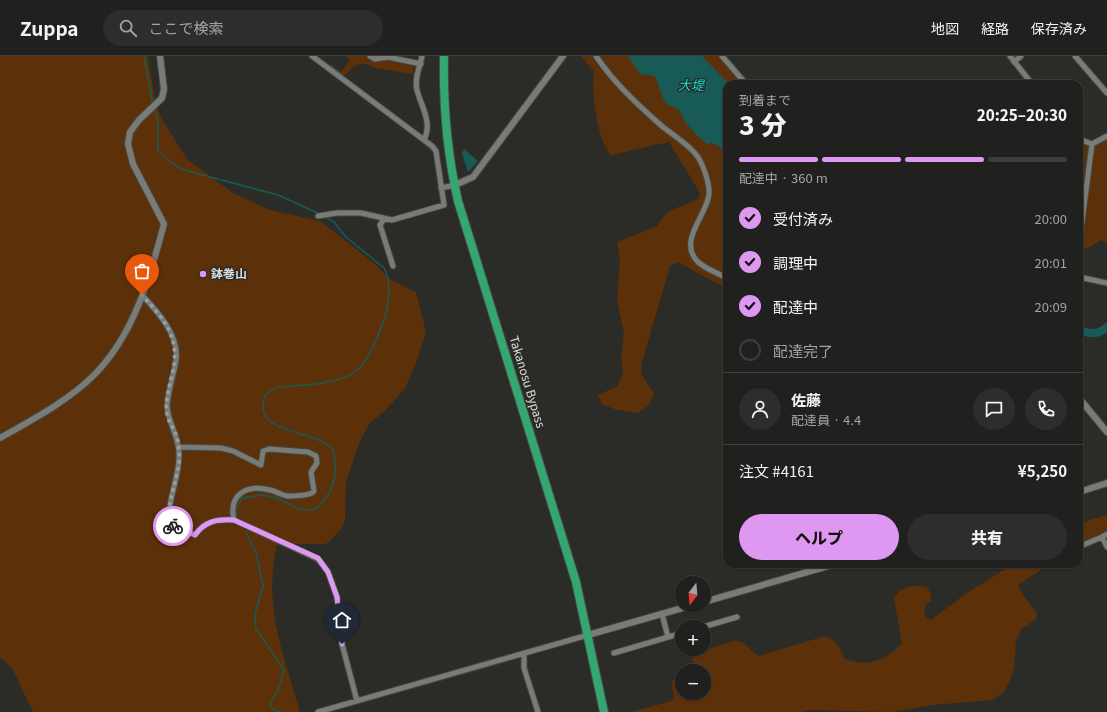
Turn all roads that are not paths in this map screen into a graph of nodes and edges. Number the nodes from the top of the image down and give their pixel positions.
1 (160, 56) edge
2 (312, 56) edge
3 (370, 56) edge
4 (422, 56) edge
5 (444, 56) edge
6 (563, 56) edge
7 (596, 56) edge
8 (722, 56) edge
9 (1010, 56) edge
10 (1021, 56) edge
11 (1075, 56) edge
12 (1014, 62) junction
13 (421, 64) junction
14 (743, 80) edge
15 (1029, 80) edge
16 (1107, 93) edge
17 (1107, 136) edge
18 (424, 140) junction
19 (1083, 141) edge
20 (1092, 144) junction
21 (455, 185) junction
22 (441, 188) junction
23 (1083, 214) edge
24 (318, 216) dead end
25 (384, 219) junction
26 (393, 266) dead end
27 (723, 276) edge
28 (1083, 278) edge
29 (1107, 283) edge
30 (142, 295) junction
31 (1083, 403) edge
32 (1107, 432) edge
33 (0, 438) edge
34 (179, 447) junction
35 (1107, 483) edge
36 (1083, 491) edge
37 (234, 520) junction
38 (1104, 536) edge
39 (1083, 546) dead end
40 (1107, 547) edge
41 (821, 568) edge
42 (711, 600) edge
43 (675, 610) edge
44 (662, 614) junction
45 (737, 617) dead end
46 (711, 625) edge
47 (588, 635) junction
48 (675, 635) edge
49 (668, 637) junction
50 (614, 653) dead end
51 (524, 654) junction
52 (357, 701) junction
53 (318, 712) edge
54 (538, 712) edge
55 (604, 712) edge

1 - 30 street
2 - 18 street
3 - 13 street
4 - 13 street
5 - 21 highway, Takanosu Bypass
6 - 21 street
7 - 27 street
8 - 14 street
9 - 12 street
10 - 12 street
11 - 16 street
12 - 15 street
13 - 18 street
17 - 20 street
18 - 22 street
19 - 20 street
20 - 23 street
21 - 22 street
21 - 47 highway, Takanosu Bypass
22 - 25 street
24 - 25 street
25 - 26 street
28 - 29 street
30 - 33 street
30 - 34 street
31 - 32 street
34 - 37 street
34 - 37 street
35 - 36 street
37 - 52 street
38 - 39 street
38 - 40 street
41 - 42 street
43 - 44 street
44 - 47 street
44 - 49 street
45 - 46 street
47 - 51 street
47 - 55 highway, Takanosu Bypass
48 - 49 street
49 - 50 street
51 - 52 street
51 - 54 street
52 - 53 street

